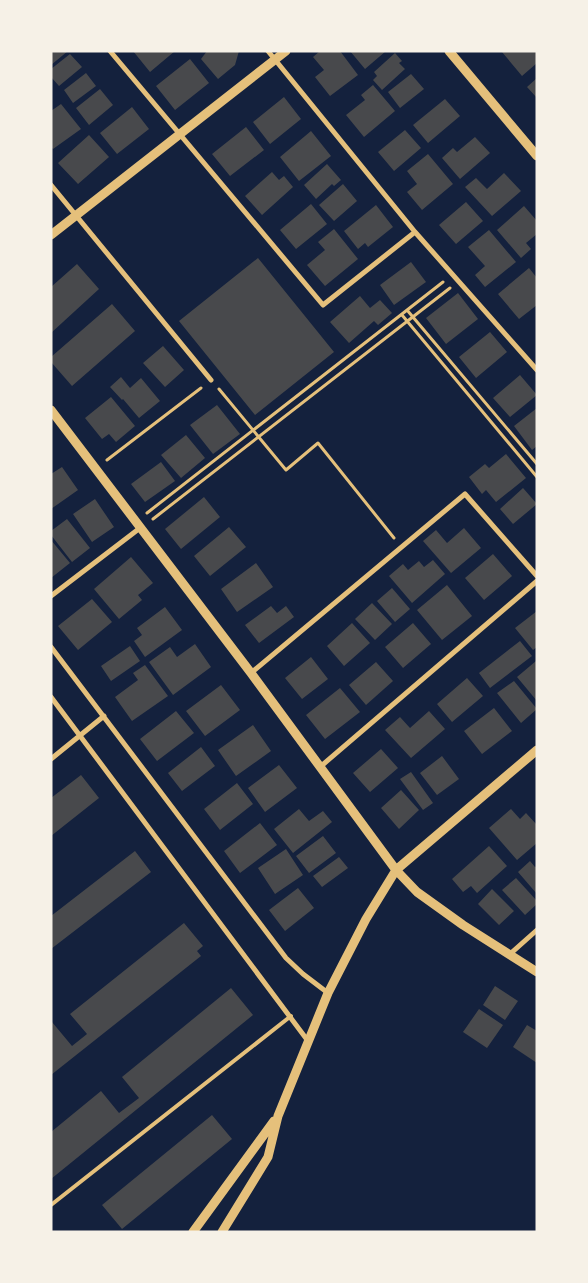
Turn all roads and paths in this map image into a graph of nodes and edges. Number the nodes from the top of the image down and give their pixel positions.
1 (110, 51) edge
2 (268, 51) edge
3 (286, 51) edge
4 (449, 51) edge
5 (276, 60) junction
6 (180, 134) junction
7 (537, 156) edge
8 (51, 185) edge
9 (76, 216) junction
10 (415, 232) junction
11 (51, 235) edge
12 (407, 310) junction
13 (402, 315) junction
14 (412, 316) junction
15 (407, 320) junction
16 (537, 370) edge
17 (212, 380) junction
18 (51, 410) edge
19 (253, 430) junction
20 (258, 437) junction
21 (107, 461) dead end
22 (537, 464) edge
23 (537, 477) edge
24 (147, 513) dead end
25 (152, 520) dead end
26 (140, 528) junction
27 (401, 546) junction
28 (537, 576) edge
29 (537, 580) edge
30 (51, 596) edge
31 (51, 647) edge
32 (251, 673) junction
33 (51, 697) edge
34 (104, 716) junction
35 (79, 736) junction
36 (537, 750) edge
37 (51, 758) edge
38 (320, 767) junction
39 (396, 870) junction
40 (537, 930) edge
41 (509, 955) junction
42 (537, 972) edge
43 (328, 993) junction
44 (291, 1016) junction
45 (308, 1041) junction
46 (278, 1116) junction
47 (51, 1205) edge
48 (194, 1232) edge
49 (222, 1232) edge

1 - 6 street
2 - 5 street
3 - 5 street
4 - 7 street
5 - 6 street
5 - 10 street
6 - 9 street
6 - 10 street
8 - 9 street
9 - 11 street
9 - 17 street
10 - 16 street
12 - 13 path
12 - 14 path
12 - 14 path
13 - 15 path
13 - 19 path
14 - 15 path
14 - 22 path
15 - 20 path
15 - 23 path
17 - 19 path
17 - 21 path
18 - 26 street
19 - 20 path
19 - 24 path
20 - 25 path
20 - 27 path
26 - 30 street
26 - 32 street
27 - 28 street
27 - 32 street
29 - 38 street
31 - 34 street
32 - 38 street
33 - 35 street
34 - 35 street
34 - 43 street
35 - 37 street
35 - 44 street
36 - 39 street
38 - 39 street
39 - 41 street
39 - 43 street
40 - 41 street
41 - 42 street
43 - 45 street
44 - 45 street
44 - 47 lane
45 - 46 street
46 - 48 street
46 - 49 street

